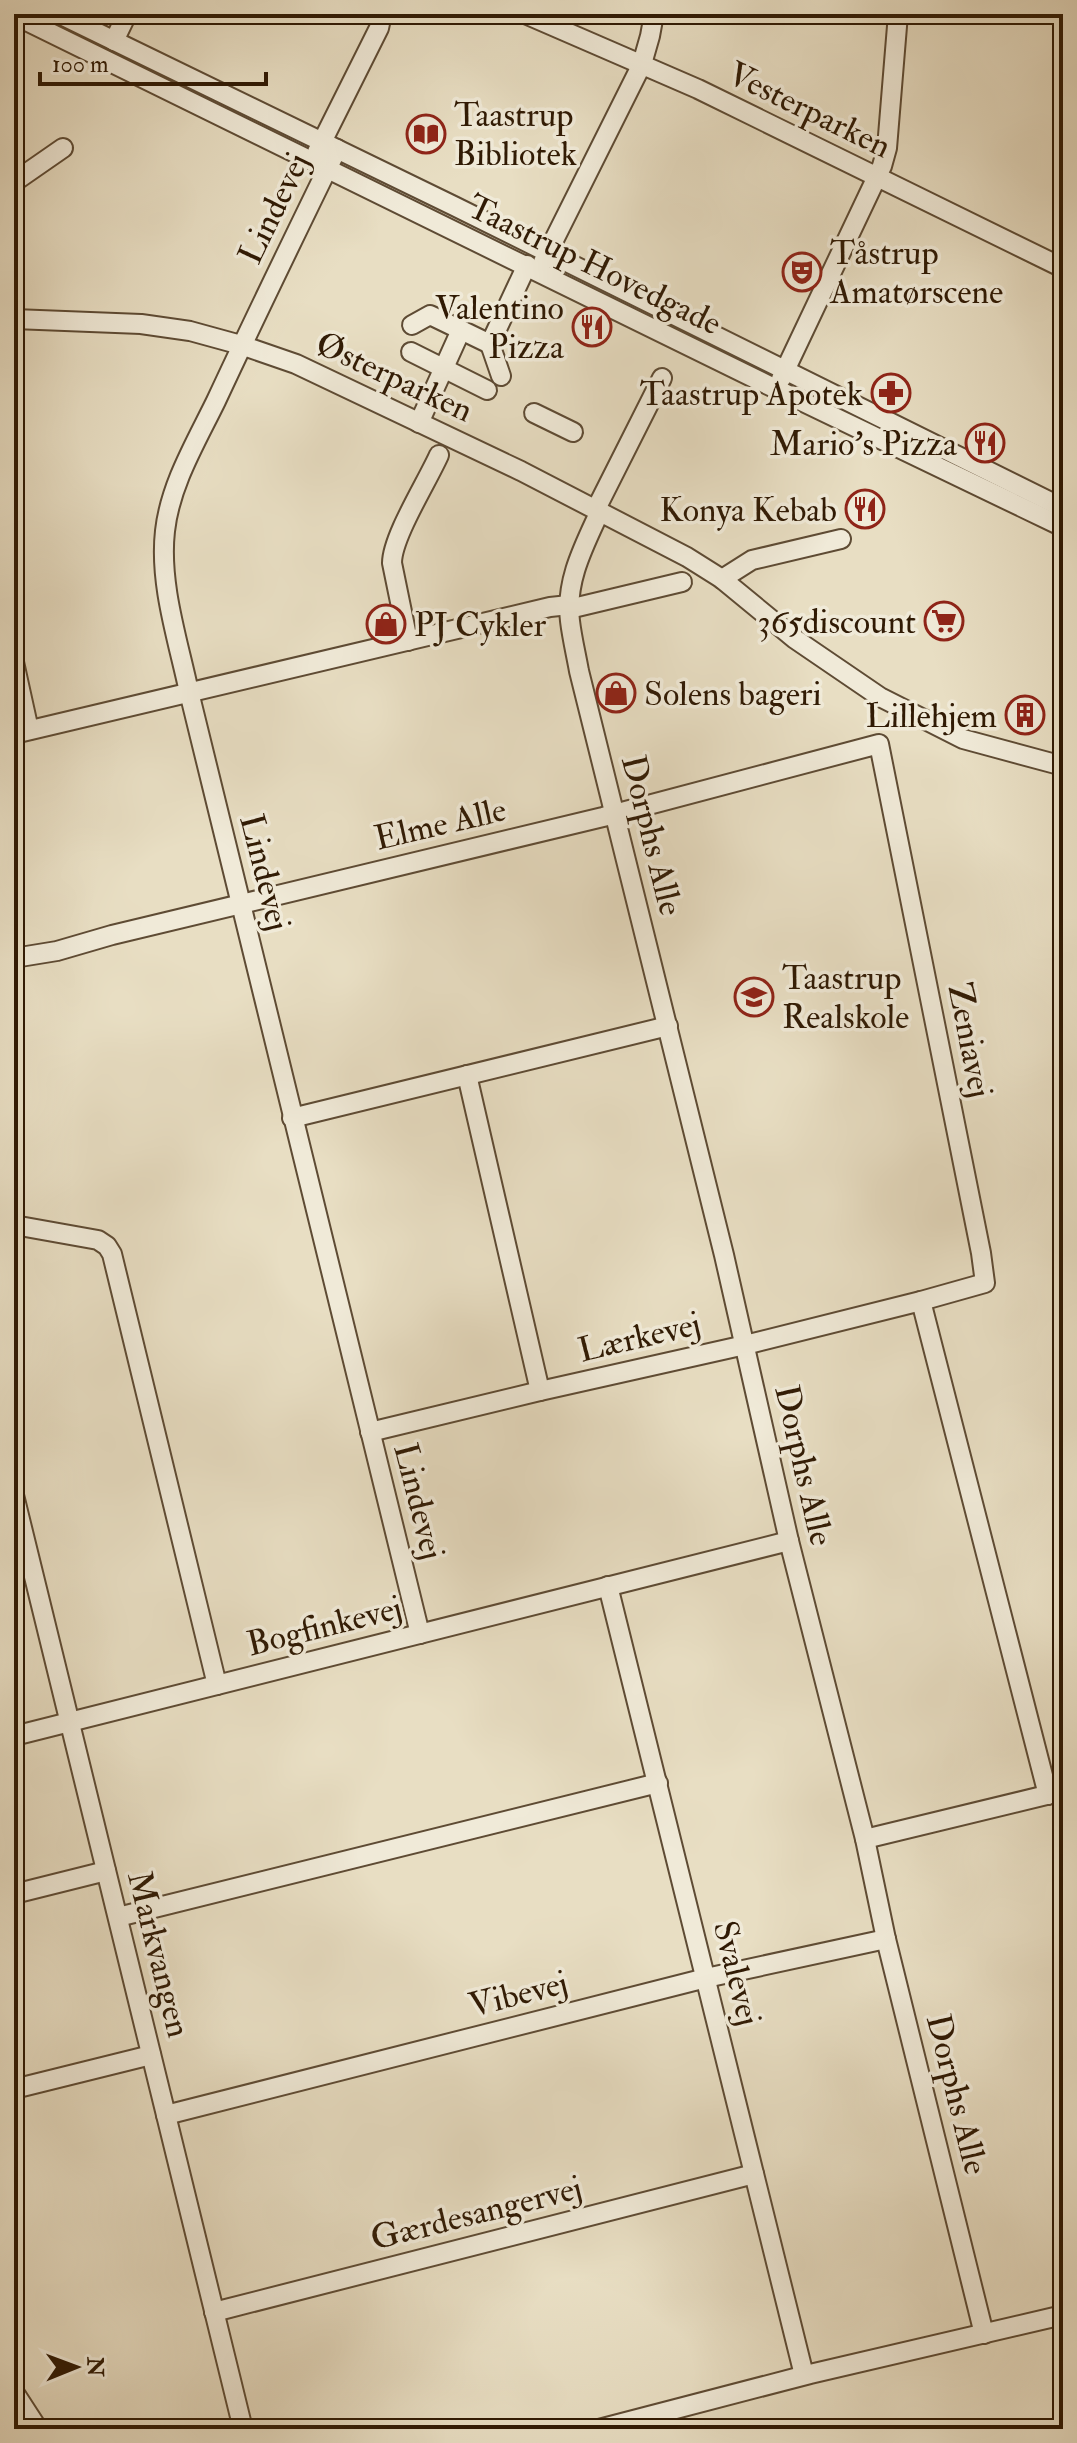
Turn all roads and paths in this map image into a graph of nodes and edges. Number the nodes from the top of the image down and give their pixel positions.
1 (59, 14) edge
2 (127, 14) edge
3 (382, 14) edge
4 (525, 14) edge
5 (654, 14) edge
6 (898, 14) edge
7 (14, 15) edge
8 (114, 41) junction
9 (642, 64) junction
10 (330, 146) junction
11 (63, 148) dead end
12 (320, 165) junction
13 (878, 179) junction
14 (14, 182) edge
15 (547, 253) junction
16 (533, 268) junction
17 (1063, 268) edge
18 (14, 319) edge
19 (412, 325) dead end
20 (461, 330) junction
21 (490, 344) junction
22 (241, 345) junction
23 (411, 352) dead end
24 (443, 369) junction
25 (786, 370) junction
26 (501, 376) dead end
27 (662, 378) dead end
28 (776, 389) junction
29 (487, 390) dead end
30 (534, 413) dead end
31 (419, 423) junction
32 (573, 432) dead end
33 (439, 455) dead end
34 (1063, 508) edge
35 (598, 510) junction
36 (1063, 527) edge
37 (841, 539) dead end
38 (722, 579) junction
39 (682, 582) dead end
40 (569, 607) junction
41 (408, 641) junction
42 (14, 662) edge
43 (189, 692) junction
44 (22, 732) edge
45 (879, 744) joint
46 (1063, 766) edge
47 (614, 814) junction
48 (241, 904) junction
49 (14, 958) edge
50 (668, 1026) junction
51 (467, 1075) junction
52 (292, 1118) junction
53 (14, 1225) edge
54 (921, 1301) junction
55 (745, 1345) junction
56 (540, 1391) junction
57 (370, 1432) junction
58 (14, 1495) edge
59 (17, 1521) edge
60 (789, 1541) junction
61 (608, 1586) junction
62 (420, 1634) junction
63 (217, 1685) junction
64 (70, 1722) junction
65 (14, 1736) edge
66 (658, 1783) junction
67 (1055, 1793) edge
68 (865, 1839) junction
69 (106, 1871) junction
70 (14, 1894) edge
71 (118, 1917) junction
72 (886, 1939) junction
73 (706, 1978) junction
74 (151, 2055) junction
75 (14, 2089) edge
76 (166, 2115) junction
77 (754, 2174) junction
78 (214, 2312) junction
79 (1063, 2315) edge
80 (984, 2334) junction
81 (804, 2375) junction
82 (14, 2392) edge
83 (38, 2429) edge
84 (243, 2429) edge
85 (599, 2429) edge

1 - 8 street, Taastrup Hovedgade
2 - 8 street
3 - 10 street, Lindevej
4 - 9 street, Vesterparken
5 - 9 street
6 - 13 street
7 - 12 street, Taastrup Hovedgade
8 - 10 street, Taastrup Hovedgade
9 - 13 street, Vesterparken
9 - 15 street
10 - 12 street, Lindevej
10 - 15 street, Taastrup Hovedgade
11 - 14 street
12 - 16 street, Taastrup Hovedgade
12 - 22 street, Lindevej
13 - 17 street, Vesterparken
13 - 25 street
15 - 16 street
15 - 25 street, Taastrup Hovedgade
16 - 21 street
16 - 28 street, Taastrup Hovedgade
18 - 22 street, Østerparken
19 - 20 street
20 - 21 street
20 - 24 street
21 - 26 street
22 - 31 street, Østerparken
22 - 43 street, Lindevej
23 - 24 street
24 - 29 street
24 - 31 street
25 - 28 street
25 - 34 street, Taastrup Hovedgade
27 - 35 street, Dorphs Alle
28 - 36 street, Taastrup Hovedgade
30 - 32 street
31 - 35 street, Østerparken
33 - 41 street
35 - 38 street, Østerparken
35 - 40 street, Dorphs Alle
37 - 38 street
38 - 46 street, Østerparken
39 - 40 street
40 - 41 street
40 - 47 street, Dorphs Alle
41 - 43 street
42 - 44 street
43 - 44 street
43 - 48 street, Lindevej
45 - 47 street, Elme Alle
45 - 54 street, Zeniavej
47 - 48 street, Elme Alle
47 - 50 street, Dorphs Alle
48 - 49 street, Elme Alle
48 - 52 street, Lindevej
50 - 51 street
50 - 55 street, Dorphs Alle
51 - 52 street
51 - 56 street
52 - 57 street, Lindevej
53 - 63 street
54 - 55 street, Lærkevej
54 - 67 street
55 - 56 street, Lærkevej
55 - 60 street, Dorphs Alle
56 - 57 street, Lærkevej
57 - 62 street, Lindevej
58 - 59 street, Markvangen
59 - 64 street, Markvangen
60 - 61 street, Bogfinkevej
60 - 68 street, Dorphs Alle
61 - 62 street, Bogfinkevej
61 - 66 street, Svalevej
62 - 63 street, Bogfinkevej
63 - 64 street, Bogfinkevej
64 - 65 street, Bogfinkevej
64 - 69 street, Markvangen
66 - 71 street
66 - 73 street, Svalevej
67 - 68 street
68 - 72 street, Dorphs Alle
69 - 70 street
69 - 71 street, Markvangen
71 - 74 street, Markvangen
72 - 73 street, Vibevej
72 - 80 street, Dorphs Alle
73 - 76 street, Vibevej
73 - 77 street, Svalevej
74 - 75 street
74 - 76 street, Markvangen
76 - 78 street, Markvangen
77 - 78 street, Gærdesangervej
77 - 81 street, Svalevej
78 - 84 street, Markvangen
79 - 80 street
80 - 81 street
81 - 85 street
82 - 83 street

